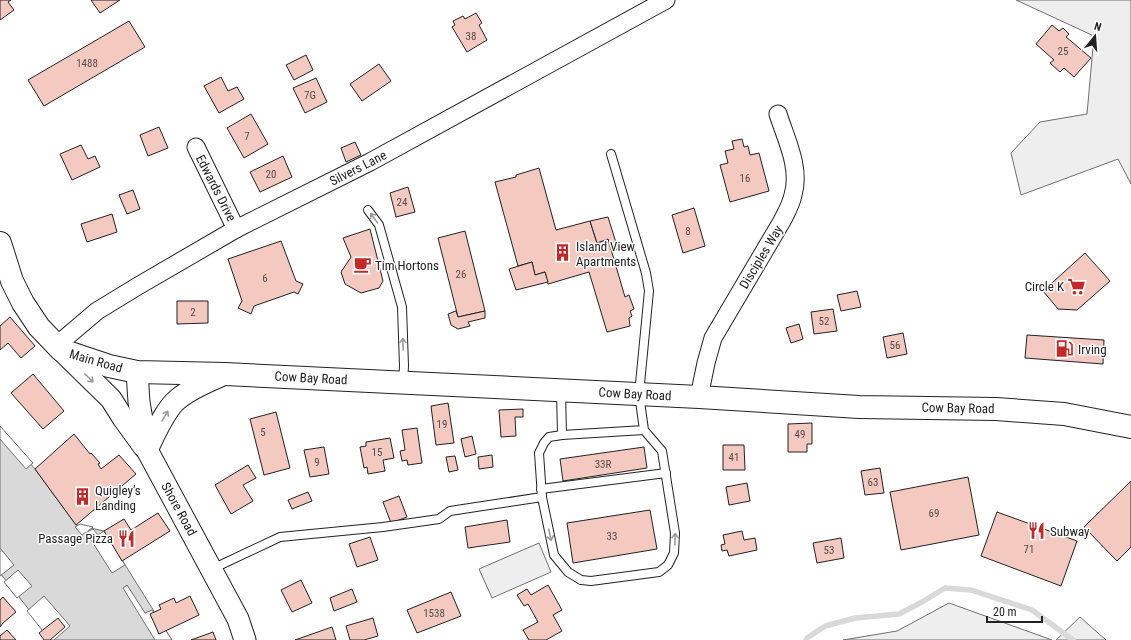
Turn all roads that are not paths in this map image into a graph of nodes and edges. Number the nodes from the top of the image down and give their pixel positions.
1 (666, 0) edge
2 (778, 114) dead end
3 (196, 147) dead end
4 (611, 154) dead end
5 (368, 210) dead end
6 (236, 229) junction
7 (0, 243) edge
8 (59, 348) junction
9 (137, 372) junction
10 (225, 374) junction
11 (404, 383) junction
12 (561, 391) junction
13 (639, 394) junction
14 (699, 397) junction
15 (1131, 427) edge
16 (644, 430) junction
17 (562, 435) junction
18 (147, 450) junction
19 (666, 473) junction
20 (541, 493) junction
21 (212, 569) junction
22 (245, 640) edge

1 - 6 street, Silvers Lane
2 - 14 street, Disciples Way
3 - 6 street, Edwards Drive
4 - 13 lane
11 -> 5 lane
6 - 8 street, Silvers Lane
7 - 8 main road, Main Road
8 - 9 main road, Main Road
8 -> 18 street
9 - 10 main road, Cow Bay Road
9 - 18 street, Shore Road
10 - 11 main road, Cow Bay Road
18 -> 10 street
11 - 12 main road, Cow Bay Road
12 - 13 main road, Cow Bay Road
12 - 17 lane
13 - 14 main road, Cow Bay Road
13 - 16 lane
14 - 15 main road, Cow Bay Road
16 - 17 lane
16 - 19 lane
17 - 20 lane
18 - 21 street, Shore Road
19 - 20 lane
20 -> 19 lane
20 - 21 lane
21 - 22 street, Shore Road

